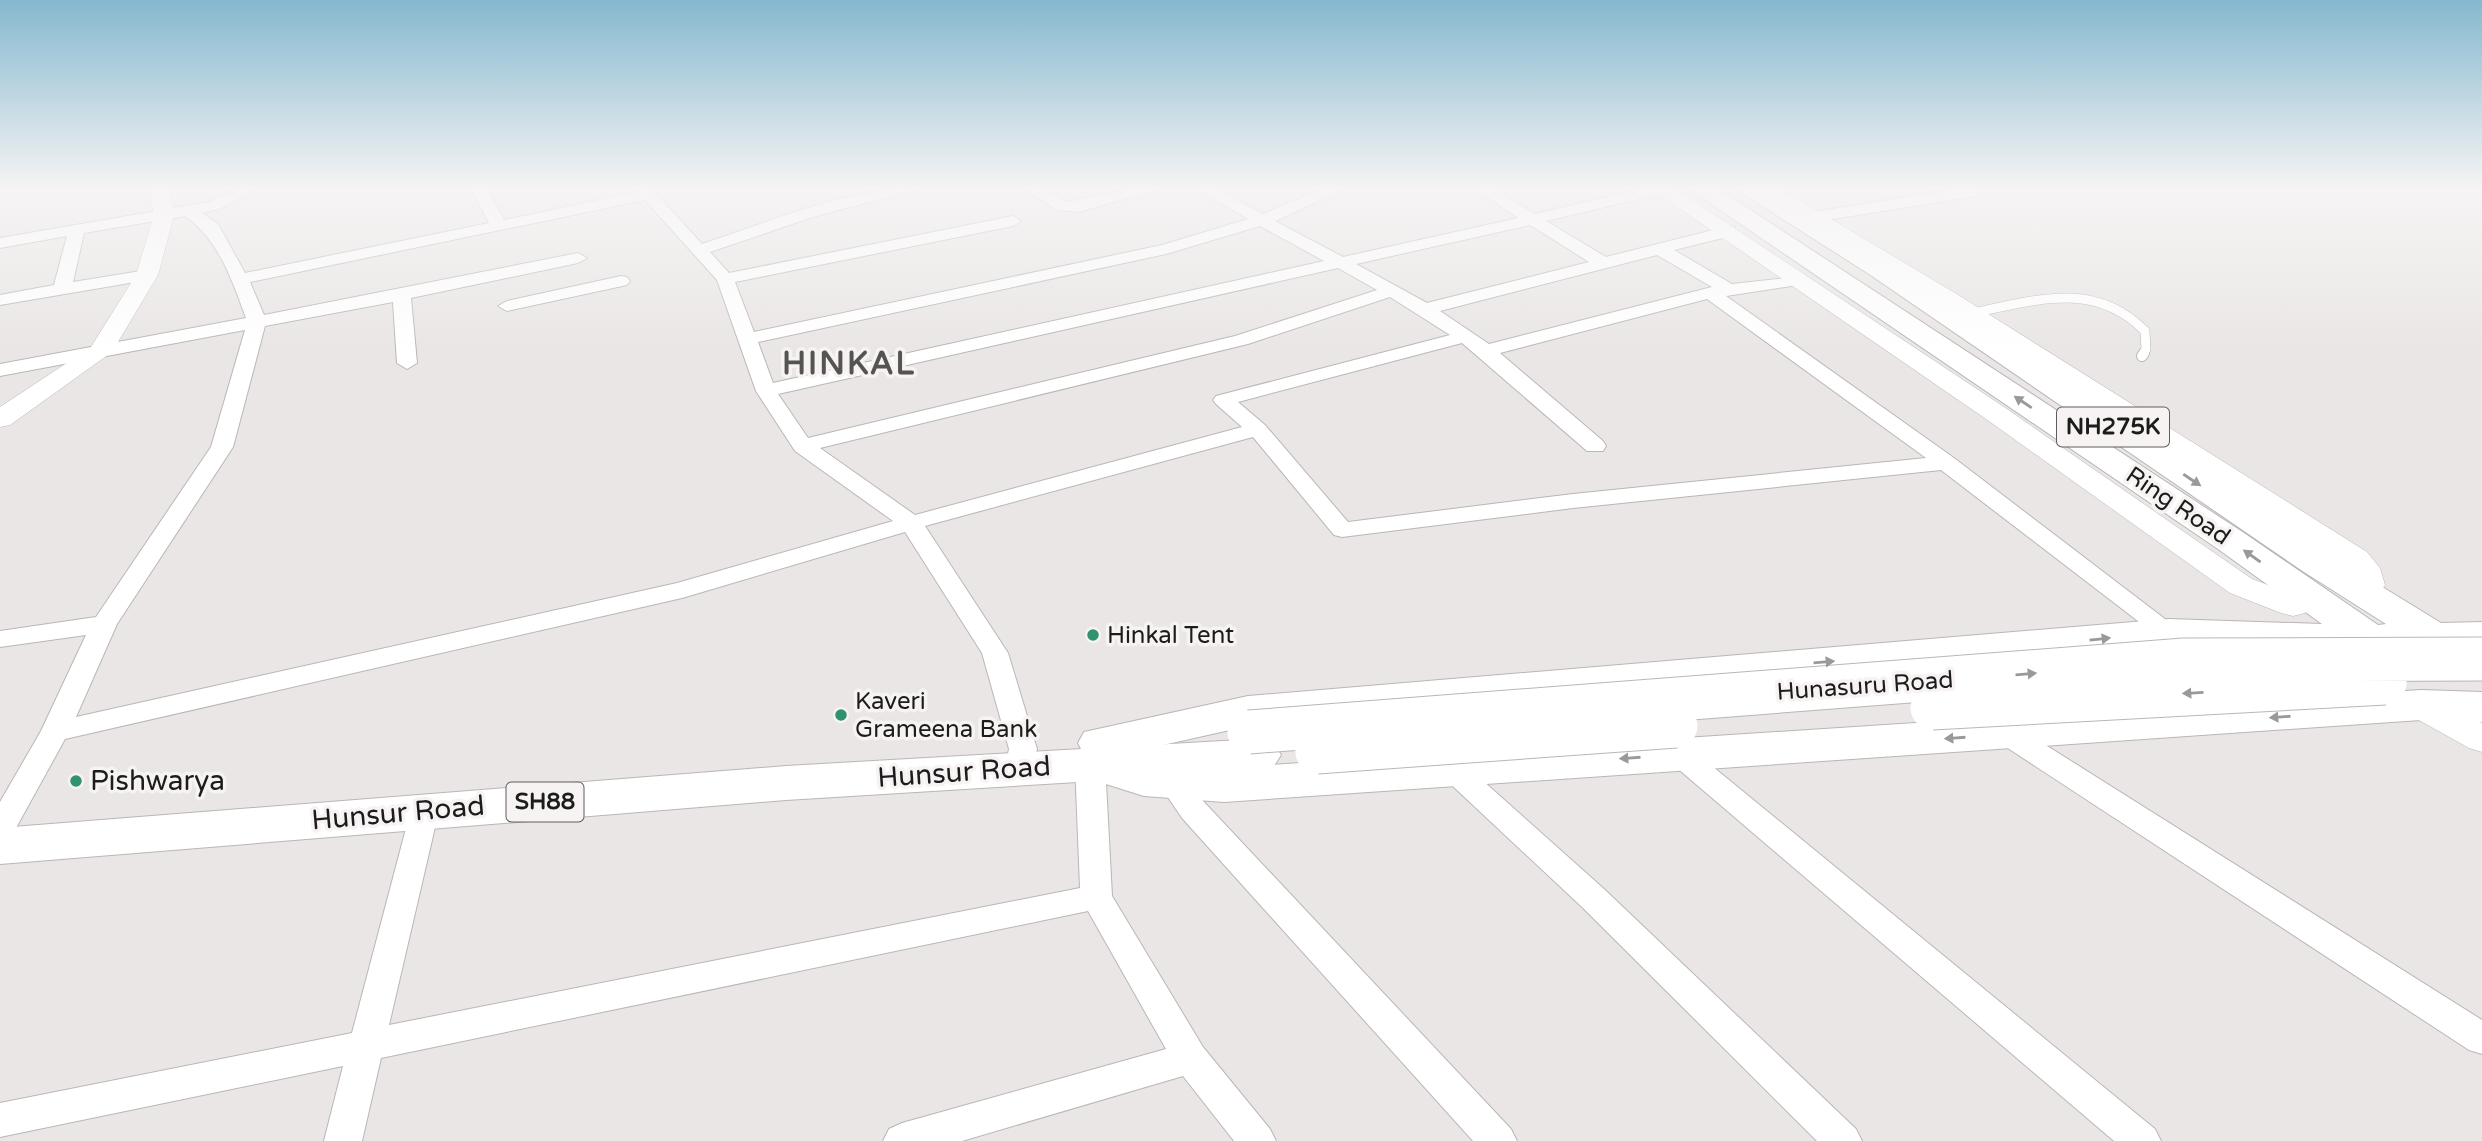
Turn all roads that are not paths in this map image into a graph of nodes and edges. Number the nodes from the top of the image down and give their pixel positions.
1 (74, 241) edge
2 (157, 241) edge
3 (220, 241) edge
4 (417, 241) edge
5 (689, 241) edge
6 (725, 241) edge
7 (912, 241) edge
8 (1192, 241) edge
9 (1300, 241) edge
10 (1442, 241) edge
11 (1567, 241) edge
12 (1692, 241) edge
13 (1744, 241) edge
14 (1777, 241) edge
15 (1835, 241) edge
16 (1853, 241) edge
17 (1661, 250) junction
18 (698, 251) junction
19 (578, 258) dead end
20 (1601, 262) junction
21 (1342, 265) junction
22 (147, 275) junction
23 (494, 276) junction
24 (240, 279) junction
25 (725, 279) junction
26 (1799, 280) junction
27 (621, 281) dead end
28 (62, 289) junction
29 (1392, 291) junction
30 (1718, 291) junction
31 (402, 295) junction
32 (0, 300) edge
33 (507, 306) junction
34 (1425, 309) junction
35 (1972, 313) junction
36 (257, 323) junction
37 (515, 326) dead end
38 (1465, 337) junction
39 (746, 339) junction
40 (1486, 351) junction
41 (100, 352) junction
42 (2142, 356) dead end
43 (407, 363) dead end
44 (0, 370) edge
45 (766, 391) junction
46 (2087, 409) junction
47 (0, 419) edge
48 (1258, 429) junction
49 (803, 446) junction
50 (1595, 446) dead end
51 (2186, 448) junction
52 (1946, 463) junction
53 (911, 523) junction
54 (2369, 586) junction
55 (2290, 596) junction
56 (2482, 619) edge
57 (104, 624) junction
58 (2169, 632) junction
59 (2482, 635) edge
60 (2432, 636) junction
61 (2368, 638) junction
62 (0, 639) edge
63 (2482, 661) edge
64 (2482, 684) edge
65 (2421, 705) junction
66 (2482, 706) edge
67 (55, 731) junction
68 (2007, 734) junction
69 (2482, 739) edge
70 (1253, 744) junction
71 (1095, 753) junction
72 (1680, 755) junction
73 (1021, 758) junction
74 (1453, 770) junction
75 (1158, 780) junction
76 (424, 810) junction
77 (0, 830) edge
78 (0, 846) edge
79 (1096, 897) junction
80 (2482, 1039) edge
81 (363, 1048) junction
82 (1190, 1058) junction
83 (0, 1120) edge
84 (343, 1141) edge
85 (902, 1141) edge
86 (1257, 1141) edge
87 (1498, 1141) edge
88 (1843, 1141) edge
89 (2142, 1141) edge

1 - 28 street
2 - 22 street
3 - 24 street
4 - 24 street
5 - 18 street
6 - 18 street
7 - 25 street
8 - 39 street
9 - 21 street
10 - 21 street
11 - 20 street
12 - 17 street
13 - 26 street
55 -> 14 main road, Ring Road / NH275K
15 - 46 main road, Ring Road / NH275K
16 - 35 street
17 - 20 street
17 - 30 street
18 - 25 street
19 - 23 street
20 - 34 street
21 - 29 street
21 - 45 street
22 - 28 street
22 - 41 street
23 - 31 street
23 - 33 street
24 - 36 street
25 - 39 street
26 - 30 street
26 - 55 street
27 - 33 street
28 - 32 street
29 - 34 street
29 - 49 street
30 - 40 street
30 - 52 street
31 - 36 street
31 - 43 street
33 - 37 street
34 - 38 street
35 - 42 lane
35 - 51 street
36 - 41 street
36 - 57 street
38 - 40 street
38 - 48 street
39 - 45 street
40 - 50 street
41 - 44 street
41 - 47 street
45 - 49 street
46 - 51 street
46 -> 55 main road, Ring Road / NH275K
48 - 52 street
48 - 53 street
49 - 53 street
51 - 54 street
52 - 58 street
53 - 67 street
53 - 73 street
54 - 55 main road
54 - 56 main road
55 - 58 main road
55 - 60 main road, Ring Road / NH275K
55 - 61 main road
55 - 61 main road, Ring Road / NH275K
57 - 62 street
57 - 67 street
71 -> 58 main road
59 - 60 main road
60 - 61 main road
60 - 63 main road, Ring Road / NH275K
61 - 66 main road, Ring Road / NH275K
70 -> 63 main road, Hunasuru Road, bridge
64 -> 70 main road, Hunasuru Road, bridge
65 - 66 main road
65 -> 68 main road
65 - 69 street
67 - 77 street
68 -> 72 main road
68 - 80 street
70 - 71 main road
71 - 73 main road, Hunsur Road / SH88
71 - 75 main road, SH88
71 - 79 street
72 -> 74 main road
72 - 89 street
73 - 76 main road, Hunsur Road / SH88
73 - 77 main road
74 - 75 main road
74 - 88 street
75 - 87 street
76 - 78 main road, Hunsur Road / SH88
76 - 81 street
79 - 81 street
79 - 82 street
81 - 83 street
81 - 84 street
82 - 85 street
82 - 86 street

